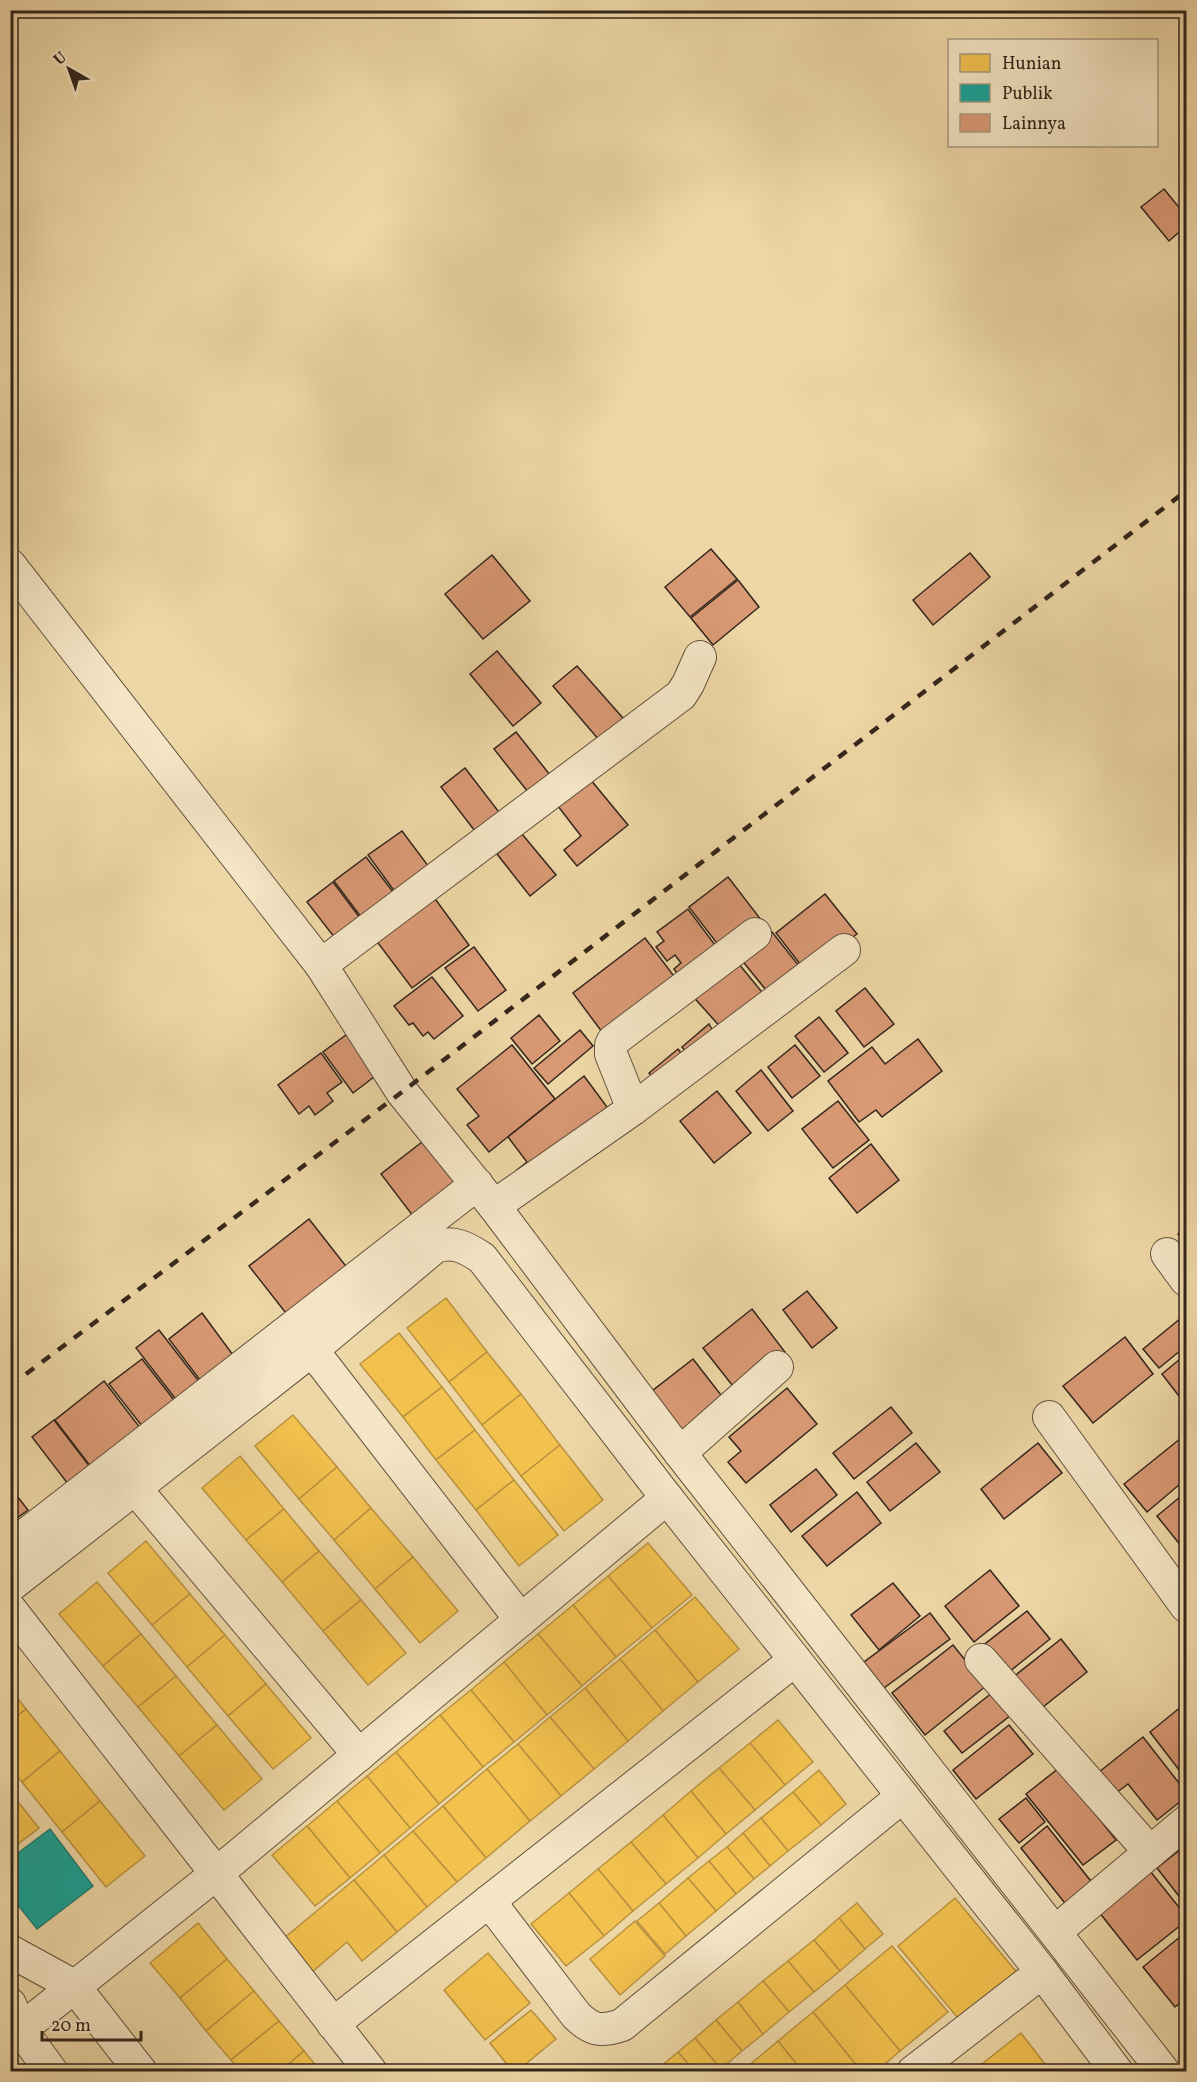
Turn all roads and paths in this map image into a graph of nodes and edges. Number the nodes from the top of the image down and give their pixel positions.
1 (10, 565) edge
2 (700, 657) dead end
3 (755, 934) dead end
4 (844, 950) dead end
5 (321, 965) junction
6 (633, 1109) junction
7 (485, 1195) junction
8 (1167, 1254) dead end
9 (1186, 1280) edge
10 (312, 1350) junction
11 (777, 1367) dead end
12 (1049, 1417) dead end
13 (680, 1453) junction
14 (134, 1487) junction
15 (667, 1498) junction
16 (10, 1547) edge
17 (10, 1586) edge
18 (1186, 1606) edge
19 (10, 1609) edge
20 (521, 1620) junction
21 (795, 1660) junction
22 (981, 1660) dead end
23 (359, 1755) junction
24 (903, 1796) junction
25 (1186, 1822) edge
26 (1150, 1851) junction
27 (216, 1874) junction
28 (489, 1901) junction
29 (1055, 1932) junction
30 (10, 1951) edge
31 (1042, 1972) junction
32 (74, 1986) junction
33 (14, 2024) edge
34 (333, 2024) junction
35 (52, 2072) edge
36 (141, 2072) edge
37 (371, 2072) edge
38 (913, 2072) edge
39 (1117, 2072) edge
40 (1164, 2072) edge

1 - 5 street
2 - 5 street
3 - 6 street
4 - 6 street
5 - 7 street
6 - 7 street
7 - 13 street
7 - 16 street
8 - 9 street
10 - 14 street
10 - 15 street
10 - 20 street
11 - 13 street
12 - 18 street
13 - 29 street
14 - 17 street
14 - 23 street
15 - 20 street
15 - 21 street
19 - 27 street
20 - 23 street
21 - 24 street
21 - 28 street
22 - 26 street
23 - 27 street
24 - 28 street
24 - 31 street
25 - 26 street
26 - 29 street
27 - 32 street
27 - 34 street
28 - 34 street
29 - 40 street
30 - 32 street
31 - 38 street
31 - 39 street
32 - 33 street
32 - 36 street
33 - 35 street
34 - 37 street

